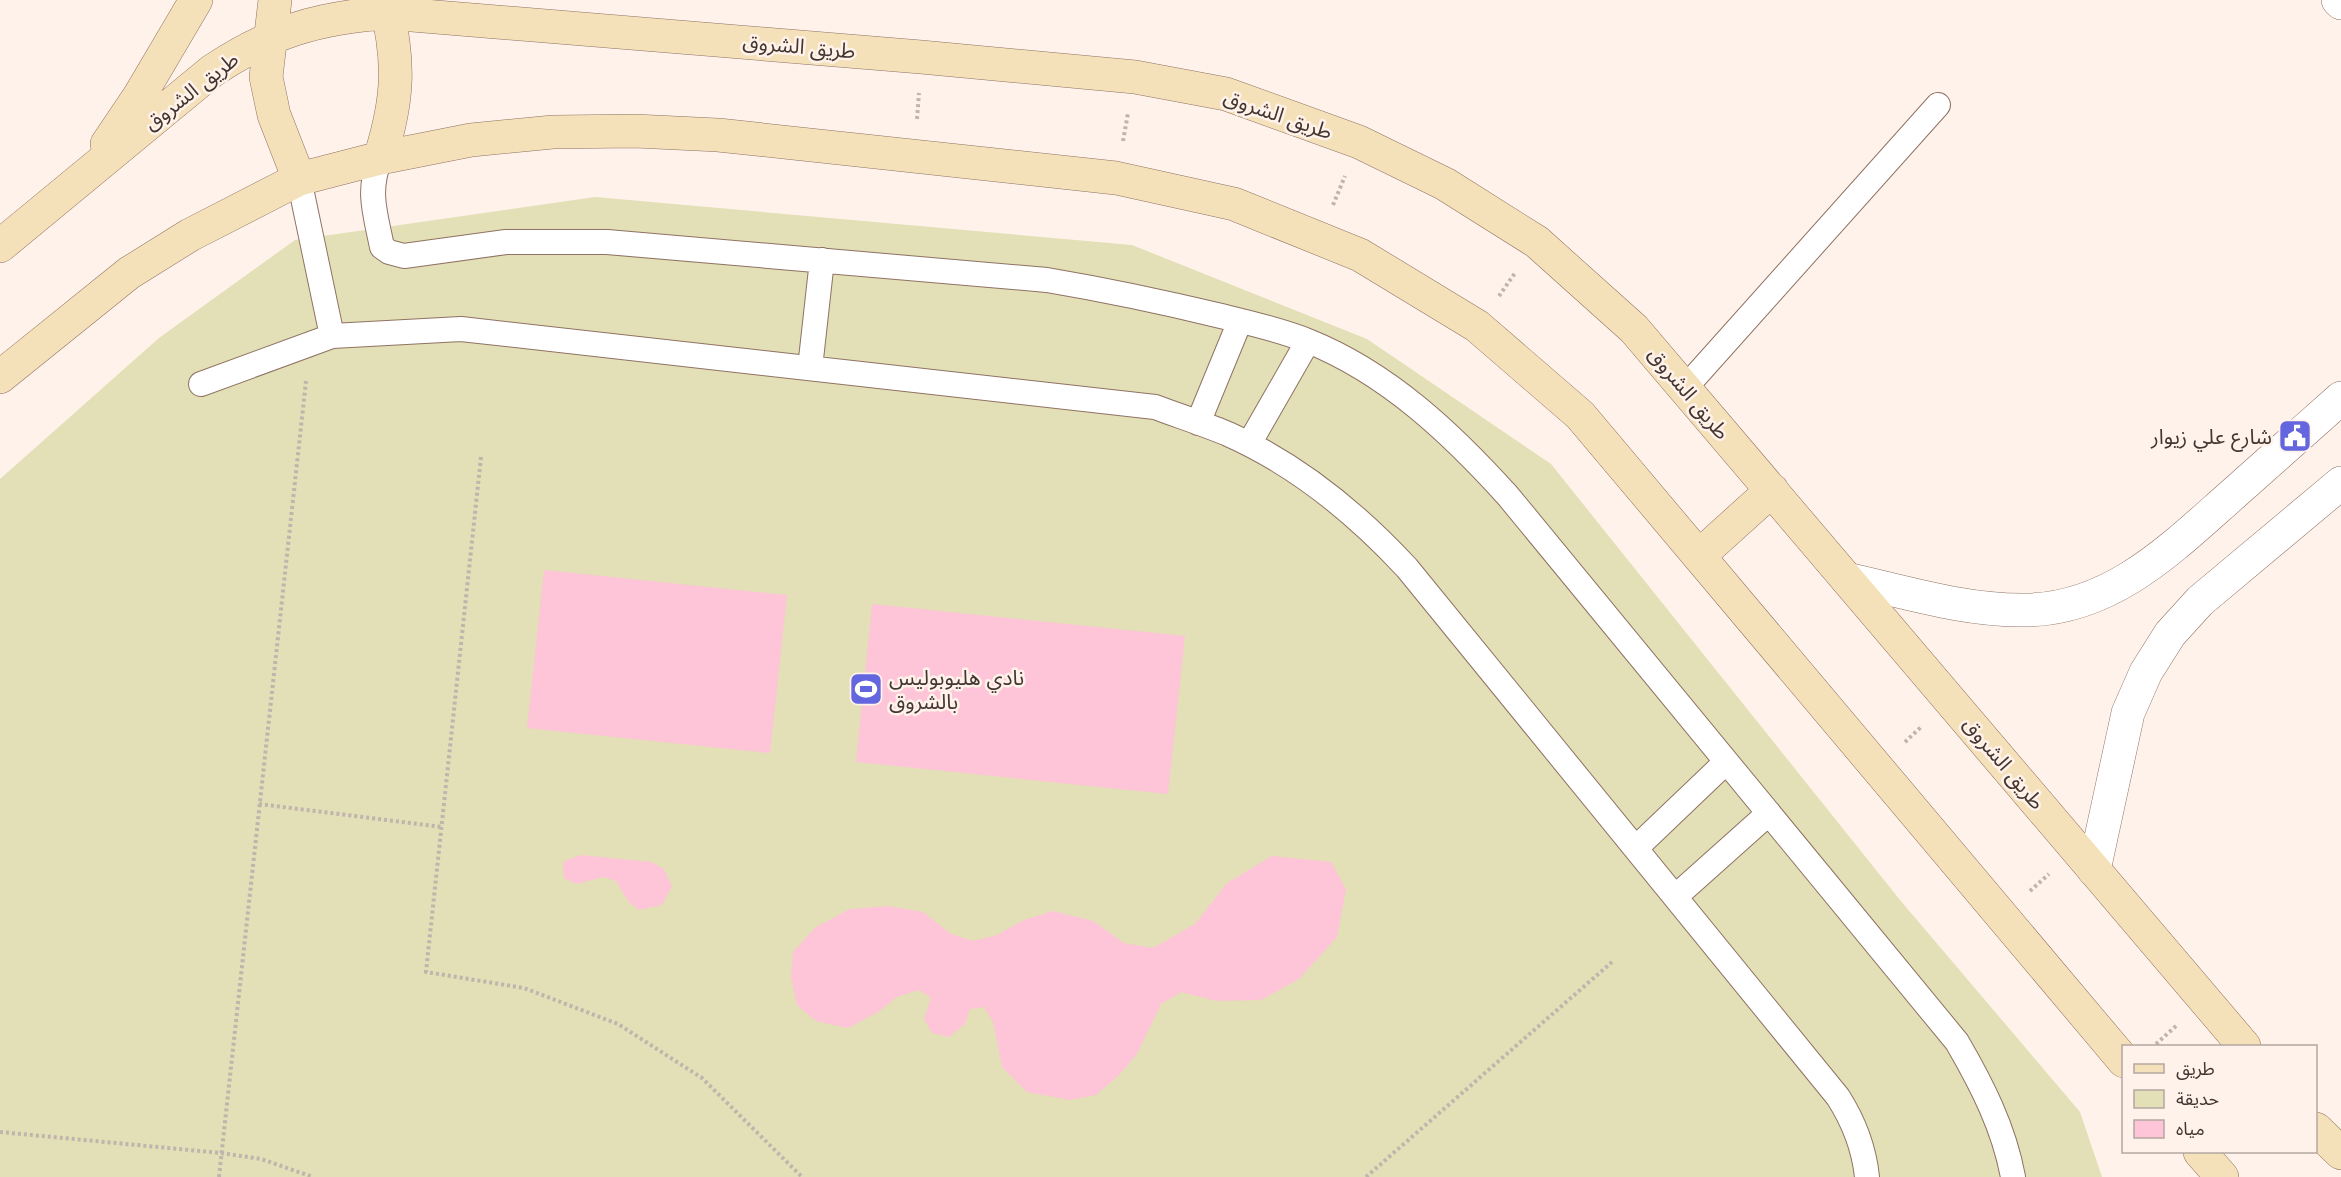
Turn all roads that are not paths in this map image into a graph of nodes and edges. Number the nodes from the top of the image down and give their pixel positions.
1 (195, 0) edge
2 (275, 0) edge
3 (386, 6) edge
4 (269, 38) junction
5 (1938, 105) dead end
6 (380, 158) junction
7 (87, 174) junction
8 (299, 179) junction
9 (0, 246) edge
10 (822, 261) junction
11 (1240, 321) junction
12 (321, 340) junction
13 (1308, 341) junction
14 (810, 368) junction
15 (0, 377) edge
16 (201, 384) dead end
17 (1685, 388) junction
18 (2341, 398) edge
19 (1198, 423) junction
20 (1249, 444) junction
21 (2341, 483) edge
22 (1772, 490) junction
23 (1699, 556) junction
24 (1847, 579) junction
25 (1726, 762) junction
26 (1769, 813) junction
27 (1636, 848) junction
28 (2086, 860) junction
29 (1676, 897) junction
30 (2242, 1045) edge
31 (2122, 1059) edge
32 (2317, 1130) edge
33 (2201, 1153) edge
34 (2341, 1153) edge
35 (1867, 1177) edge
36 (2013, 1177) edge
37 (2222, 1177) edge

1 - 7 street
2 - 4 street
3 - 4 street, طريق الشروق
3 - 6 street
3 - 17 street, طريق الشروق
4 - 7 street, طريق الشروق
4 - 8 street
5 - 17 lane
6 - 8 street
6 - 10 lane
6 - 23 street
7 - 9 street, طريق الشروق
8 - 12 lane
8 - 15 street
10 - 11 lane
10 - 14 lane
11 - 13 lane
11 - 19 lane
12 - 14 lane
12 - 16 lane
13 - 20 lane
13 - 25 lane
14 - 19 lane
17 - 22 street, طريق الشروق
18 - 24 street
19 - 20 lane
20 - 27 lane
21 - 28 street
22 - 23 street
22 - 24 street, طريق الشروق
23 - 31 street
24 - 28 street, طريق الشروق
25 - 26 lane
25 - 27 lane
26 - 29 lane
26 - 36 lane
27 - 29 lane
28 - 30 street, طريق الشروق
29 - 35 lane
32 - 34 street
33 - 37 street

